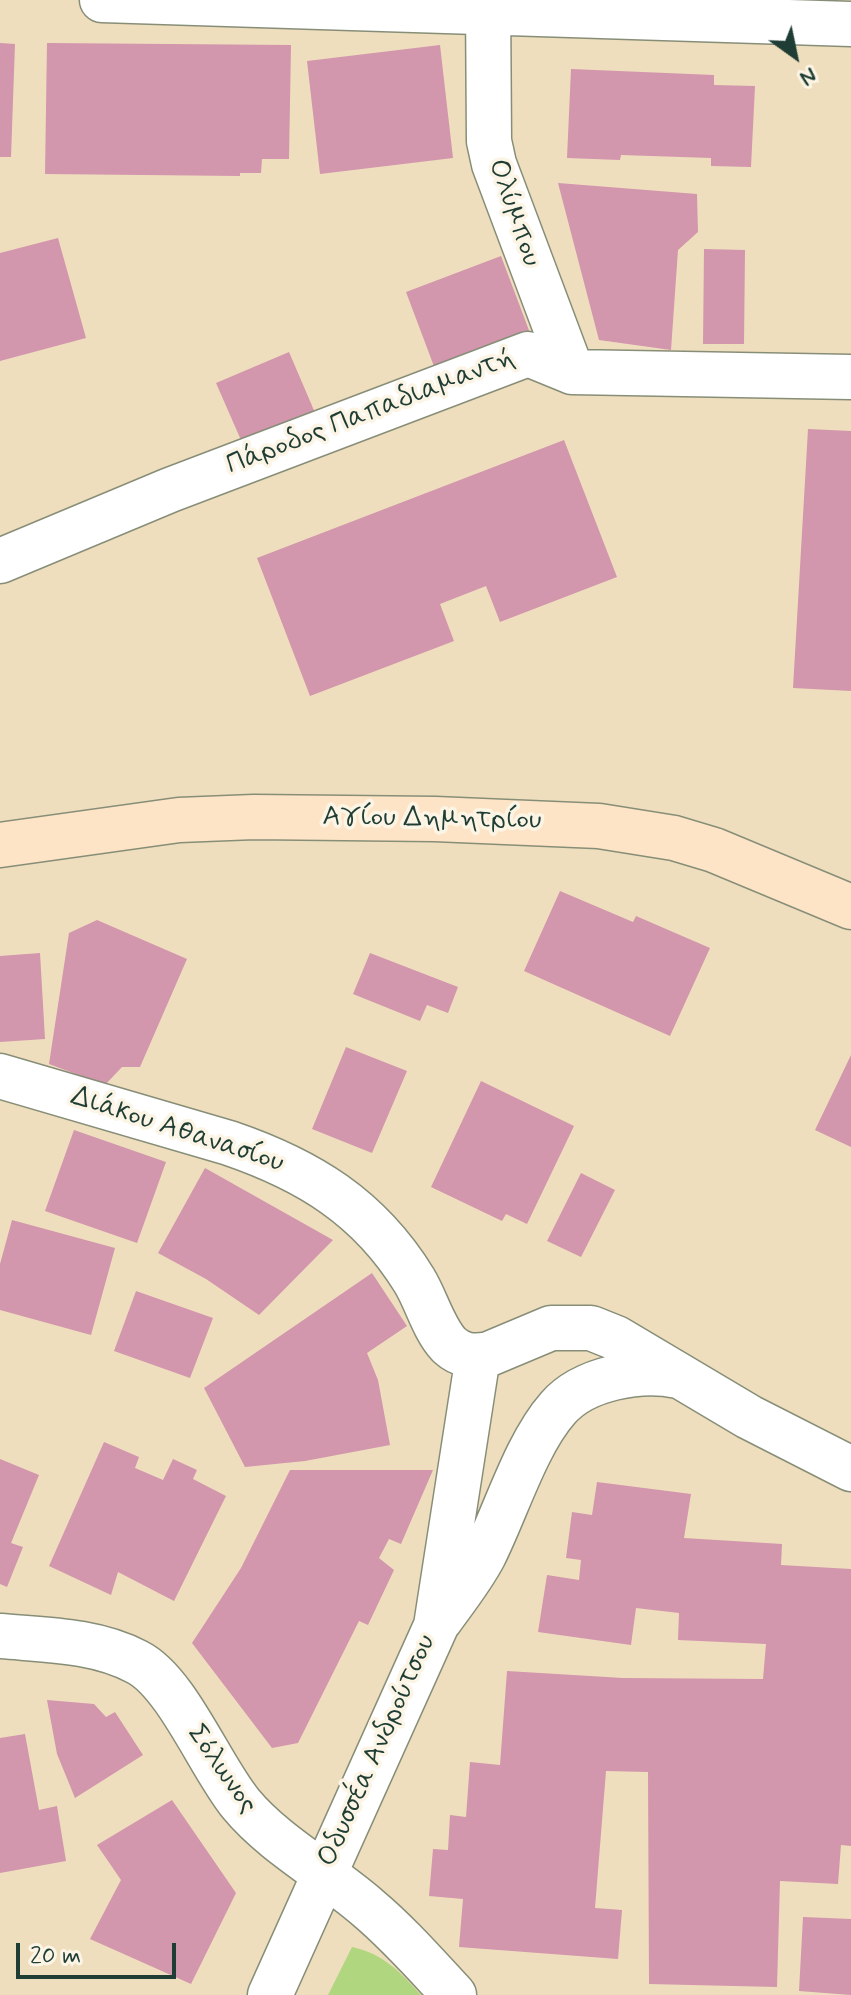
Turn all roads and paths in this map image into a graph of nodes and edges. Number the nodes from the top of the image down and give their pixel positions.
1 (102, 0) edge
2 (487, 6) edge
3 (851, 24) edge
4 (572, 372) junction
5 (851, 377) edge
6 (0, 561) edge
7 (0, 845) edge
8 (851, 907) edge
9 (0, 1076) edge
10 (478, 1356) junction
11 (678, 1376) junction
12 (851, 1469) edge
13 (436, 1626) junction
14 (0, 1636) edge
15 (324, 1872) junction
16 (270, 1995) edge
17 (454, 1995) edge

1 - 2 street
2 - 3 street
2 - 4 street, Ολύμπου
4 - 5 street, Πάροδος Παπαδιαμαντή
4 - 6 street, Πάροδος Παπαδιαμαντή
7 - 8 street, Αγίου Δημητρίου
9 - 10 street, Διάκου Αθανασίου
10 - 11 street
10 - 13 street, Οδυσσέα Ανδρούτσου
11 - 12 street
11 - 13 street
13 - 15 street, Οδυσσέα Ανδρούτσου
14 - 15 street, Σόλωνος
15 - 16 street, Οδυσσέα Ανδρούτσου
15 - 17 street, Σόλωνος

